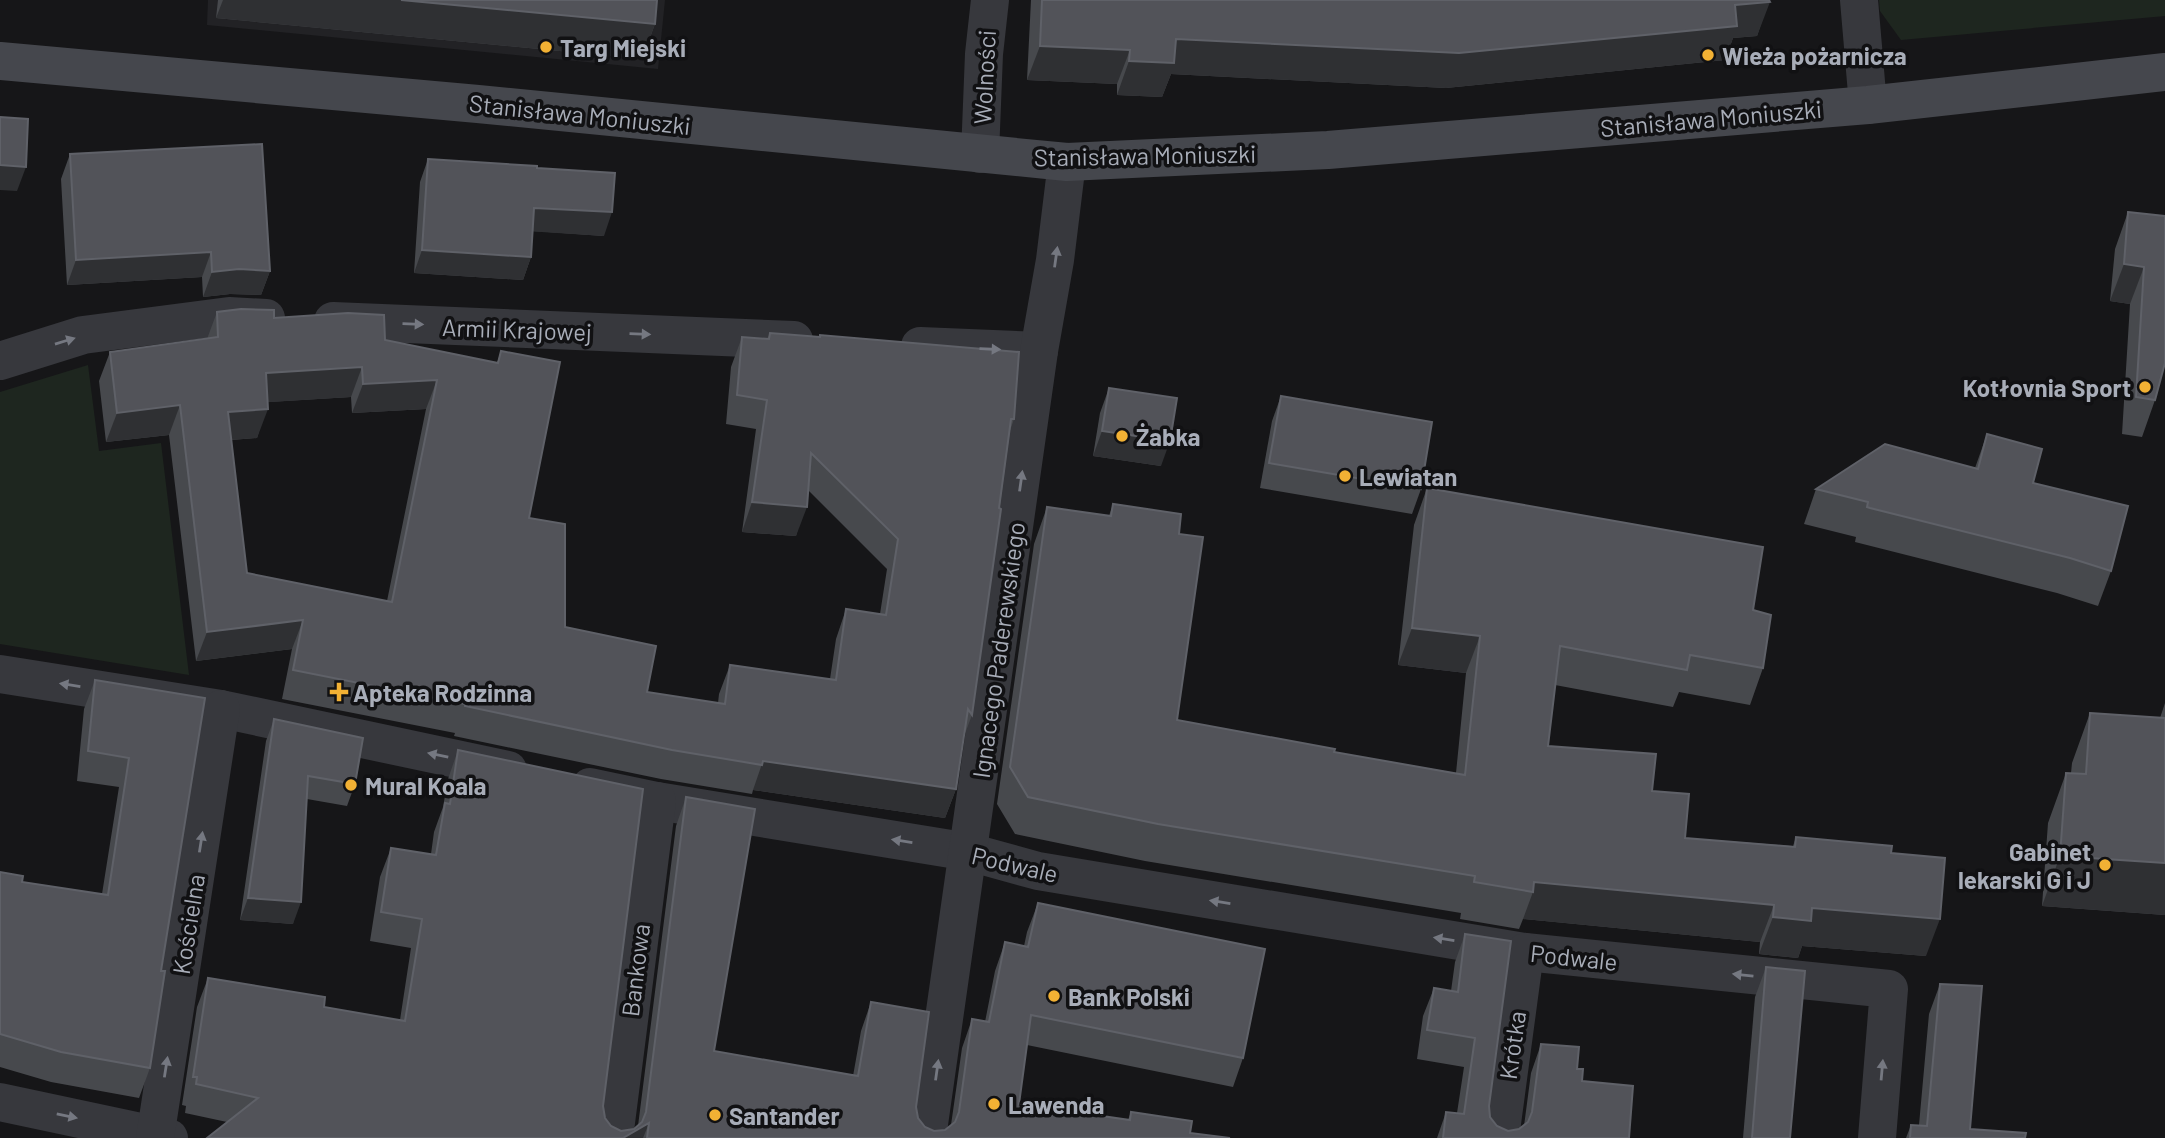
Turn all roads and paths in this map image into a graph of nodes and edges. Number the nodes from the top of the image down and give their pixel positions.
1 (990, 0) edge
2 (1859, 0) edge
3 (0, 61) edge
4 (2165, 72) edge
5 (1868, 106) junction
6 (980, 154) junction
7 (1067, 162) junction
8 (834, 342) edge
9 (888, 344) edge
10 (1039, 351) junction
11 (0, 361) edge
12 (0, 674) edge
13 (222, 709) junction
14 (657, 801) junction
15 (969, 852) junction
16 (1525, 952) junction
17 (0, 1102) edge
18 (160, 1137) edge
19 (614, 1138) edge
20 (927, 1138) edge
21 (1500, 1138) edge
22 (1877, 1138) edge

1 - 6 street, Wolności
2 - 5 street
3 - 6 street, Stanisława Moniuszki
4 - 5 street, Stanisława Moniuszki
5 - 7 street, Stanisława Moniuszki
6 - 7 street, Stanisława Moniuszki
10 -> 7 street, Ignacego Paderewskiego
11 -> 8 street, Armii Krajowej
9 -> 10 street
15 -> 10 street, Ignacego Paderewskiego
13 -> 12 street, Podwale
14 -> 13 street, Podwale
18 -> 13 street, Kościelna
15 -> 14 street, Podwale
14 - 19 street, Bankowa
16 -> 15 street, Podwale
20 -> 15 street, Ignacego Paderewskiego
16 - 21 street, Krótka
22 -> 16 street, Podwale
17 -> 18 street

